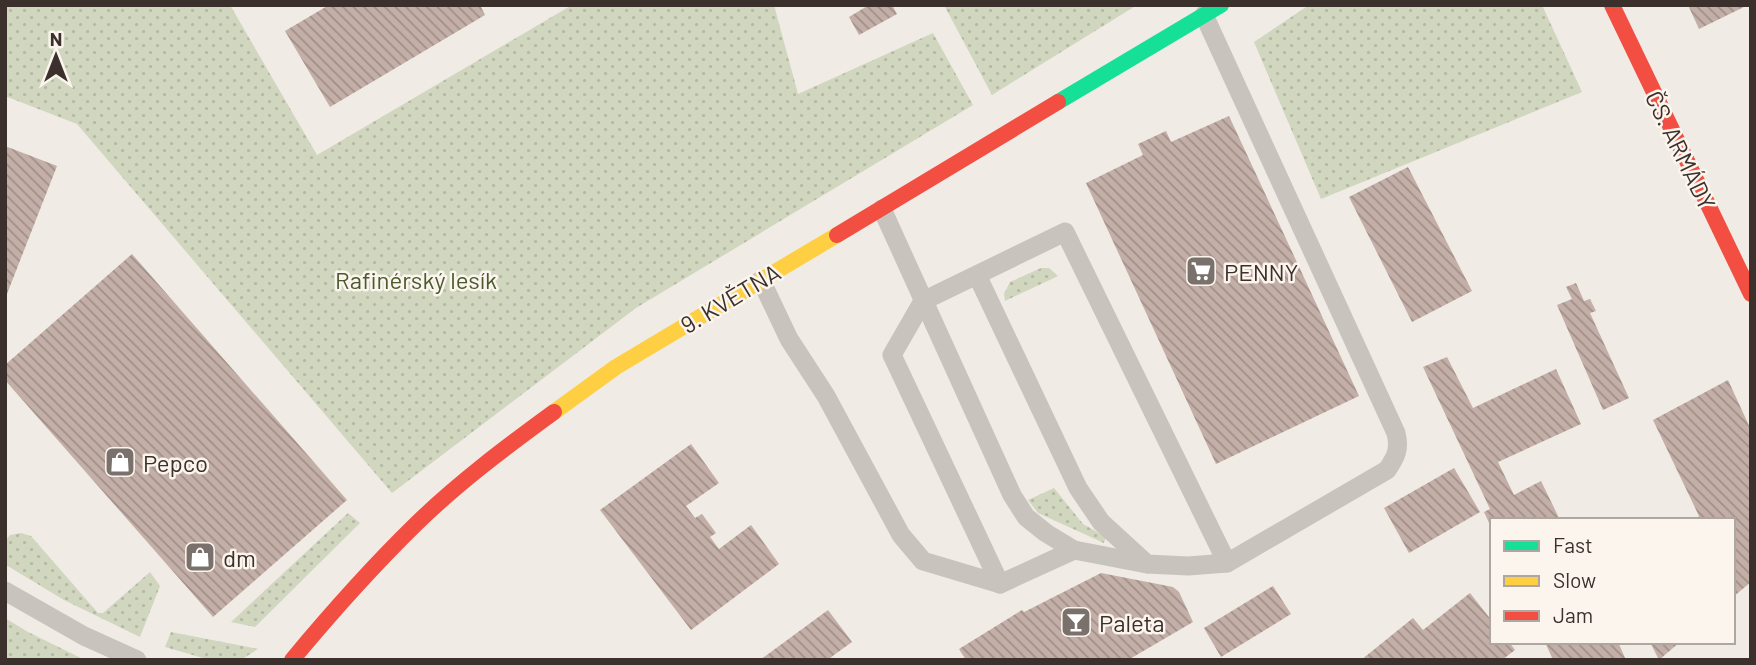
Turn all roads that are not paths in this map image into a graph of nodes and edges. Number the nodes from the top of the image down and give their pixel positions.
1 (1612, 5) edge
2 (1213, 10) edge
3 (882, 209) junction
4 (977, 275) junction
5 (761, 280) junction
6 (1751, 294) edge
7 (923, 302) junction
8 (1074, 550) junction
9 (1227, 562) junction
10 (1147, 564) junction
11 (1000, 584) junction
12 (5, 591) edge
13 (137, 660) edge
14 (292, 660) edge

1 - 6 street, ČS. ARMÁDY
2 - 3 street, 9. KVĚTNA
2 - 9 lane
3 - 5 street, 9. KVĚTNA
3 - 7 lane
4 - 7 lane
4 - 9 lane
4 - 10 lane
5 - 11 lane
5 - 14 street, 9. KVĚTNA
7 - 8 lane
7 - 11 lane
8 - 10 lane
8 - 11 lane
9 - 10 lane
12 - 13 lane

